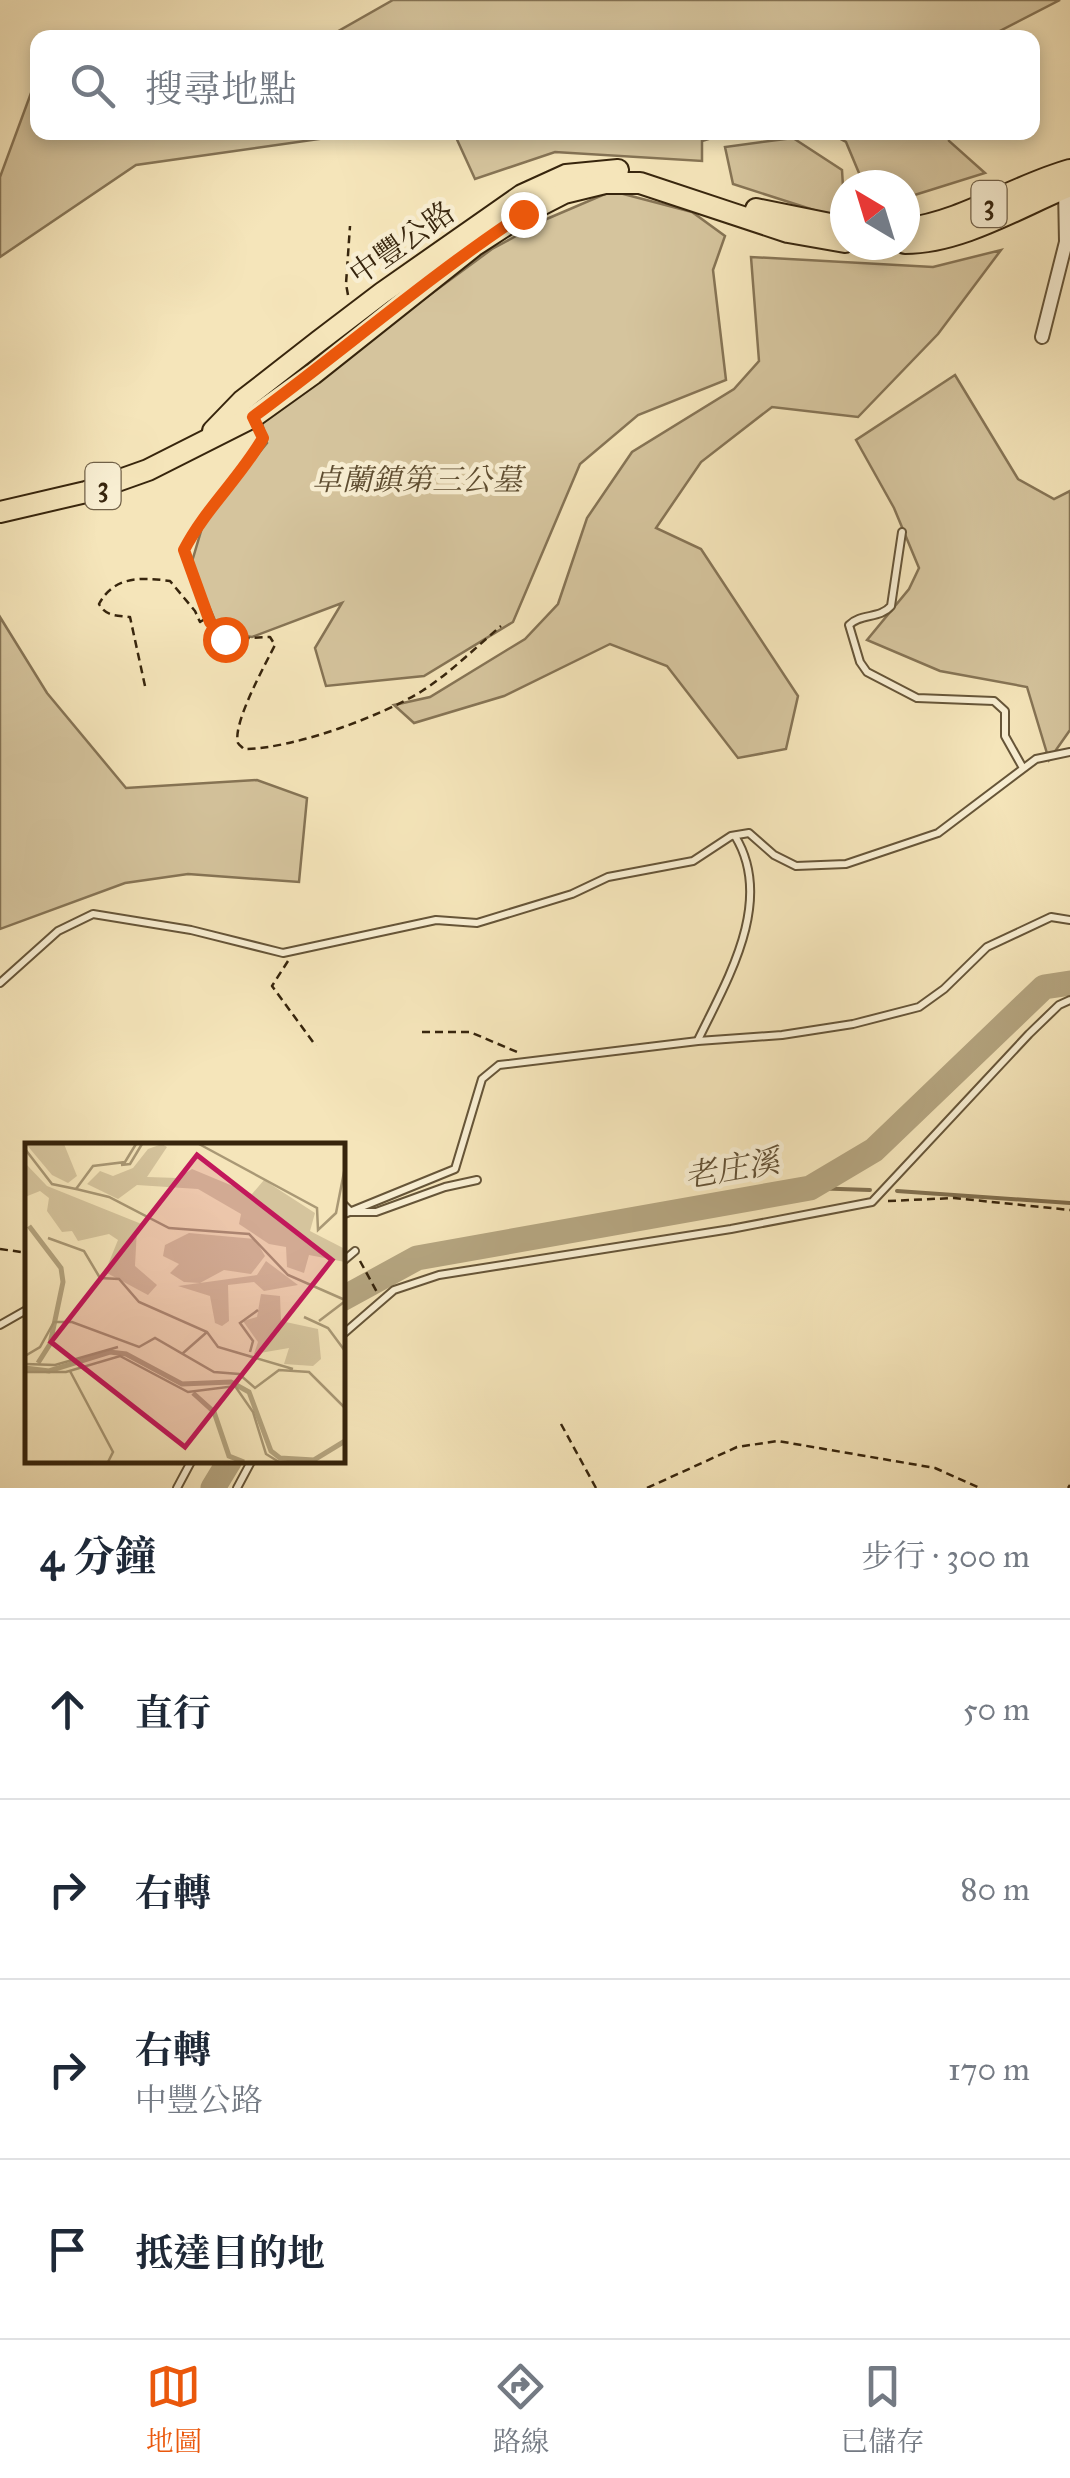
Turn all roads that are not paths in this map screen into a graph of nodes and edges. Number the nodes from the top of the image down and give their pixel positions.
1 (1068, 182) edge
2 (830, 224) edge
3 (920, 227) edge
4 (830, 239) edge
5 (920, 241) edge
6 (1042, 337) dead end
7 (201, 444) junction
8 (0, 512) edge
9 (902, 532) dead end
10 (1070, 752) edge
11 (1023, 768) junction
12 (735, 835) junction
13 (1070, 920) edge
14 (0, 983) edge
15 (1070, 1000) edge
16 (698, 1041) junction
17 (477, 1180) dead end
18 (347, 1214) edge
19 (354, 1251) road end
20 (345, 1259) edge
21 (25, 1311) edge
22 (0, 1325) edge
23 (345, 1332) edge
24 (190, 1463) edge
25 (250, 1463) edge
26 (177, 1488) edge
27 (238, 1488) edge

1 - 3 main road, 3
1 - 5 main road, 3
1 - 6 street
2 - 7 main road, 中豐公路 / 3
4 - 7 main road, 中豐公路 / 3
7 - 8 main road, 中豐公路 / 3
9 - 11 lane
10 - 11 lane
11 - 12 lane
12 - 14 lane
12 - 16 lane
13 - 16 lane
15 - 23 lane
16 - 18 lane
17 - 18 lane
19 - 20 lane
21 - 22 lane
24 - 26 lane
25 - 27 lane

